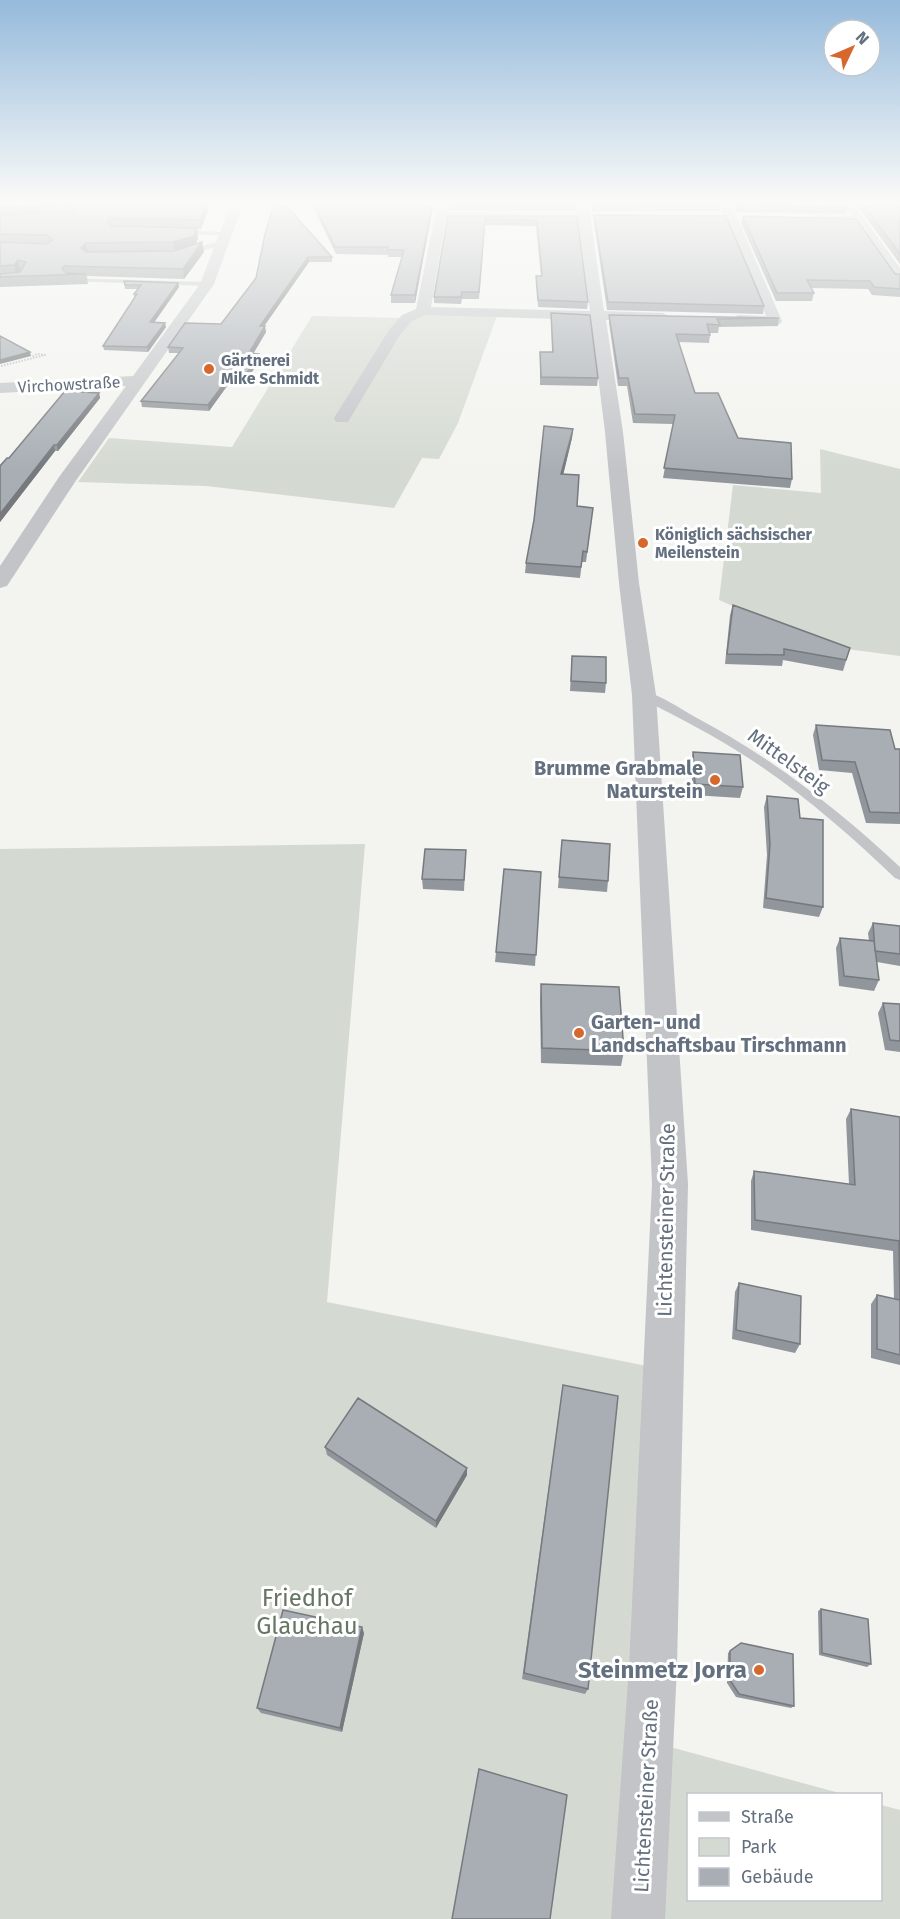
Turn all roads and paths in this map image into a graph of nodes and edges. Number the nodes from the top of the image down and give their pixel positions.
1 (202, 291) edge
2 (427, 291) edge
3 (594, 291) edge
4 (762, 291) edge
5 (423, 311) junction
6 (597, 315) junction
7 (680, 317) edge
8 (727, 319) edge
9 (28, 351) edge
10 (0, 366) edge
11 (139, 380) junction
12 (0, 388) edge
13 (342, 418) dead end
14 (0, 582) edge
15 (644, 695) junction
16 (900, 875) edge
17 (638, 1919) edge

1 - 11 street
2 - 5 street
3 - 6 street, Lichtensteiner Straße
4 - 8 street
5 - 6 street
5 - 13 street
6 - 7 street
6 - 15 street, Lichtensteiner Straße
9 - 10 path
11 - 12 street, Virchowstraße
11 - 14 street
15 - 16 lane, Mittelsteig
15 - 17 street, Lichtensteiner Straße

